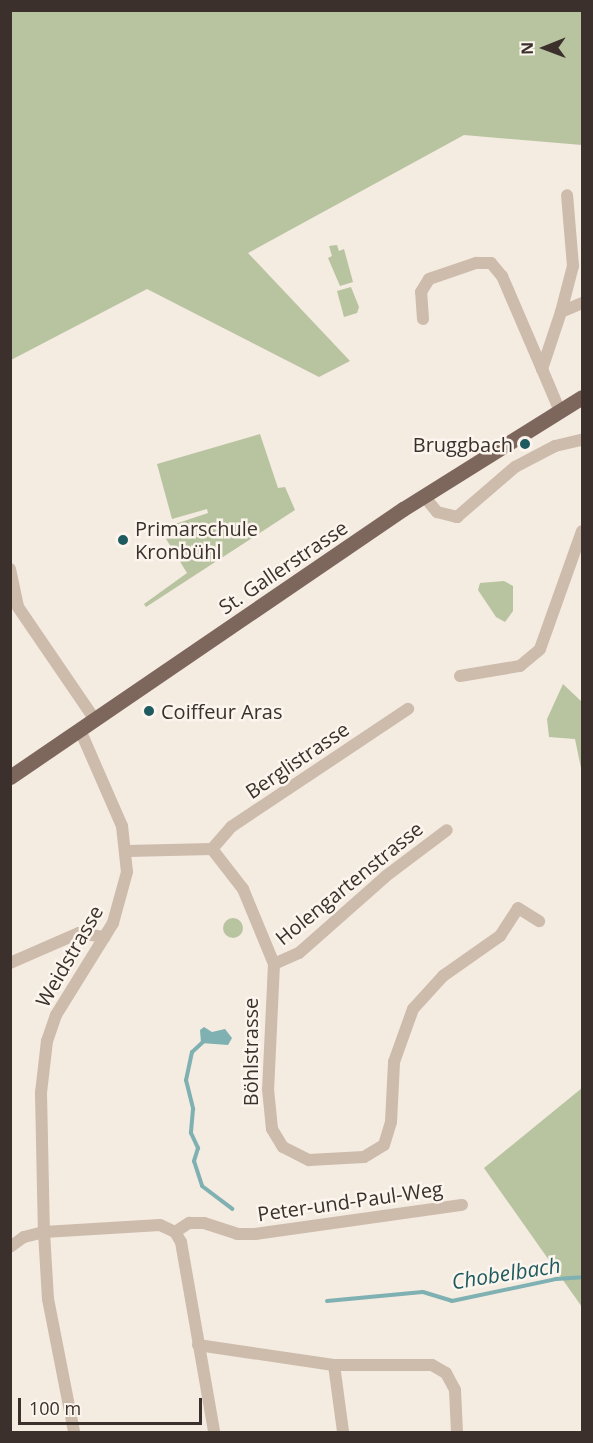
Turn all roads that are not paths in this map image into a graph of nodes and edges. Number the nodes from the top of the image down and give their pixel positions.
1 (567, 195) dead end
2 (582, 303) edge
3 (561, 312) junction
4 (423, 319) dead end
5 (542, 369) junction
6 (582, 397) edge
7 (559, 410) junction
8 (582, 440) edge
9 (424, 496) junction
10 (582, 531) edge
11 (10, 569) edge
12 (14, 610) edge
13 (460, 676) dead end
14 (408, 709) dead end
15 (95, 720) junction
16 (80, 730) junction
17 (10, 777) edge
18 (447, 830) dead end
19 (212, 849) junction
20 (127, 851) junction
21 (539, 921) dead end
22 (105, 937) junction
23 (10, 963) edge
24 (274, 964) junction
25 (462, 1205) dead end
26 (44, 1232) junction
27 (175, 1232) junction
28 (10, 1246) edge
29 (198, 1345) junction
30 (334, 1365) junction
31 (74, 1432) edge
32 (214, 1432) edge
33 (343, 1432) edge
34 (457, 1432) edge

1 - 3 street
2 - 3 street
3 - 5 street
4 - 5 street
5 - 7 street
6 - 7 main road, St. Gallerstrasse
7 - 9 main road, St. Gallerstrasse
8 - 9 street
9 - 15 main road, St. Gallerstrasse
10 - 13 street
11 - 12 street
12 - 15 street
14 - 19 street, Berglistrasse
15 - 16 main road, St. Gallerstrasse
16 - 17 main road, St. Gallerstrasse
16 - 20 street, Weidstrasse
18 - 24 street, Holengartenstrasse
19 - 20 street
19 - 24 street, Böhlstrasse
20 - 22 street, Weidstrasse
21 - 24 street, Böhlstrasse
22 - 23 street
22 - 26 street, Weidstrasse
25 - 27 street, Peter-und-Paul-Weg
26 - 27 street
26 - 28 street
26 - 31 street, Weidstrasse
27 - 29 street
29 - 30 street
29 - 32 street
30 - 33 street
30 - 34 street

